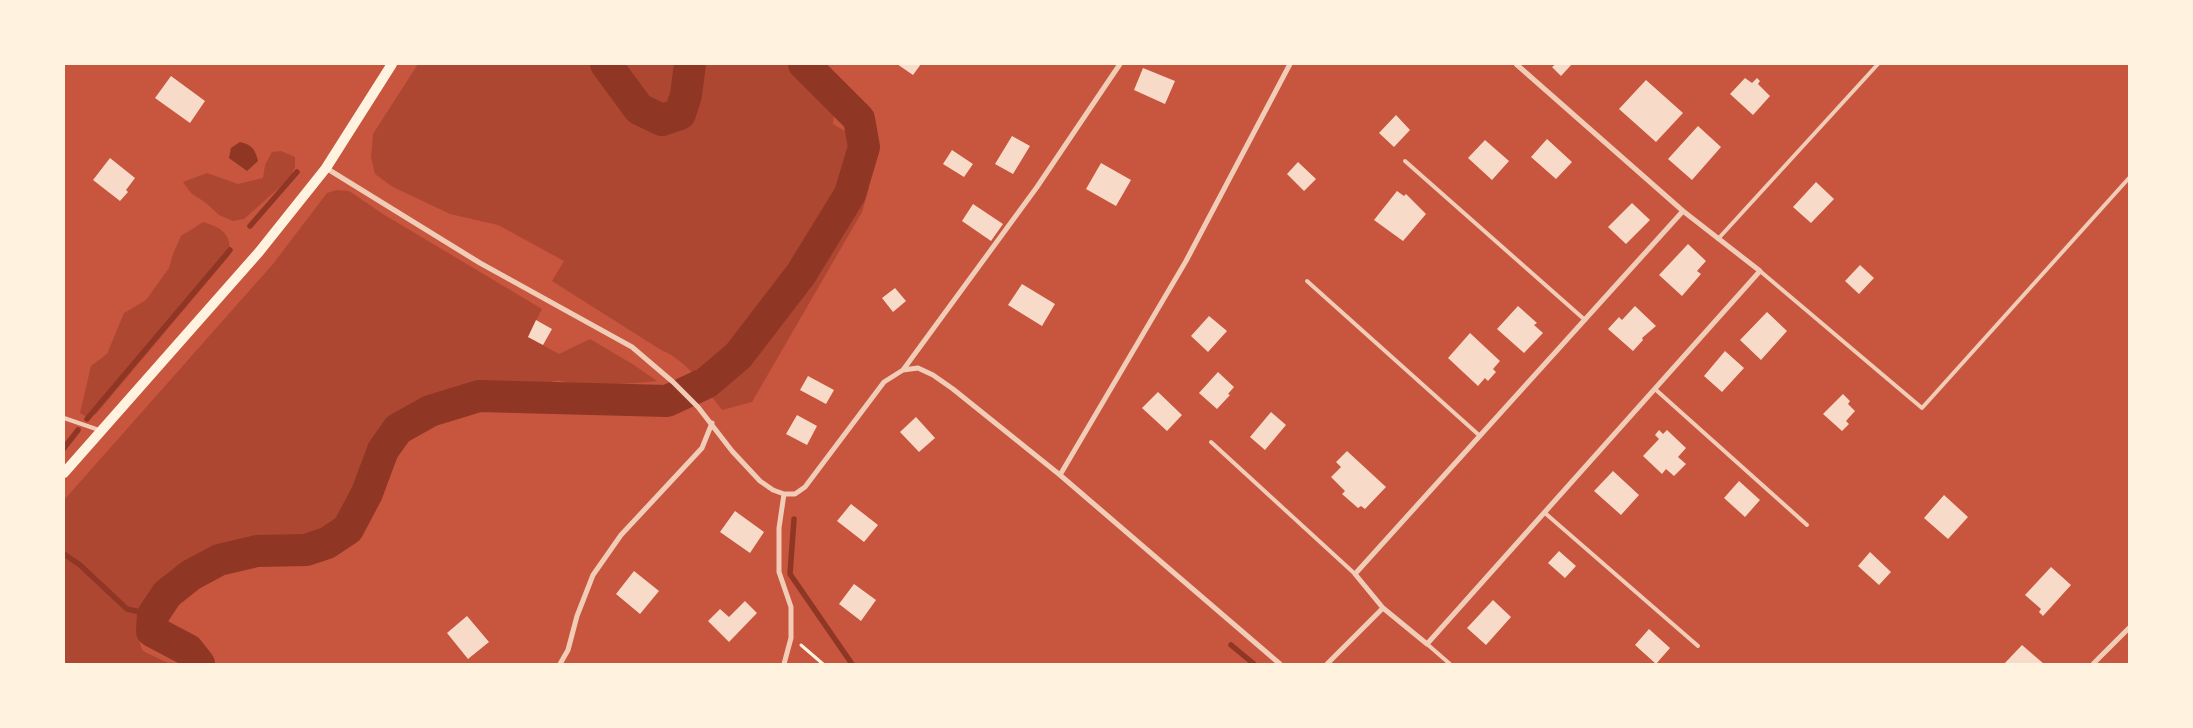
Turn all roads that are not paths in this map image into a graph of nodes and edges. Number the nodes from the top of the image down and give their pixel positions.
1 (392, 64) edge
2 (1120, 64) edge
3 (1290, 64) edge
4 (1516, 64) edge
5 (1878, 64) edge
6 (1406, 161) dead end
7 (326, 168) junction
8 (2129, 178) edge
9 (1683, 211) junction
10 (1718, 239) junction
11 (1760, 272) junction
12 (1307, 281) dead end
13 (1585, 320) junction
14 (903, 370) junction
15 (1655, 389) junction
16 (64, 418) edge
17 (712, 423) junction
18 (102, 431) junction
19 (1480, 436) junction
20 (1211, 442) dead end
21 (64, 473) edge
22 (1060, 475) junction
23 (784, 494) junction
24 (1544, 512) junction
25 (1807, 525) dead end
26 (1355, 574) junction
27 (1383, 608) junction
28 (2129, 628) edge
29 (1427, 644) junction
30 (1698, 646) dead end
31 (560, 664) edge
32 (784, 664) edge
33 (1280, 664) edge
34 (1327, 664) edge
35 (1450, 664) edge
36 (2093, 664) edge

1 - 7 main road
2 - 14 street
3 - 22 street
4 - 9 street
5 - 10 lane
6 - 13 lane
7 - 17 street
7 - 18 main road
8 - 11 lane
9 - 10 street
9 - 13 street
10 - 11 street
11 - 15 street
12 - 19 lane
13 - 19 street
14 - 22 street
14 - 23 street
15 - 24 street
15 - 25 lane
16 - 18 lane
17 - 23 street
17 - 31 street
18 - 21 main road
19 - 26 street
20 - 26 lane
22 - 33 street
23 - 32 street
24 - 29 street
24 - 30 lane
26 - 27 street
27 - 29 street
27 - 34 street
28 - 36 street
29 - 35 lane

